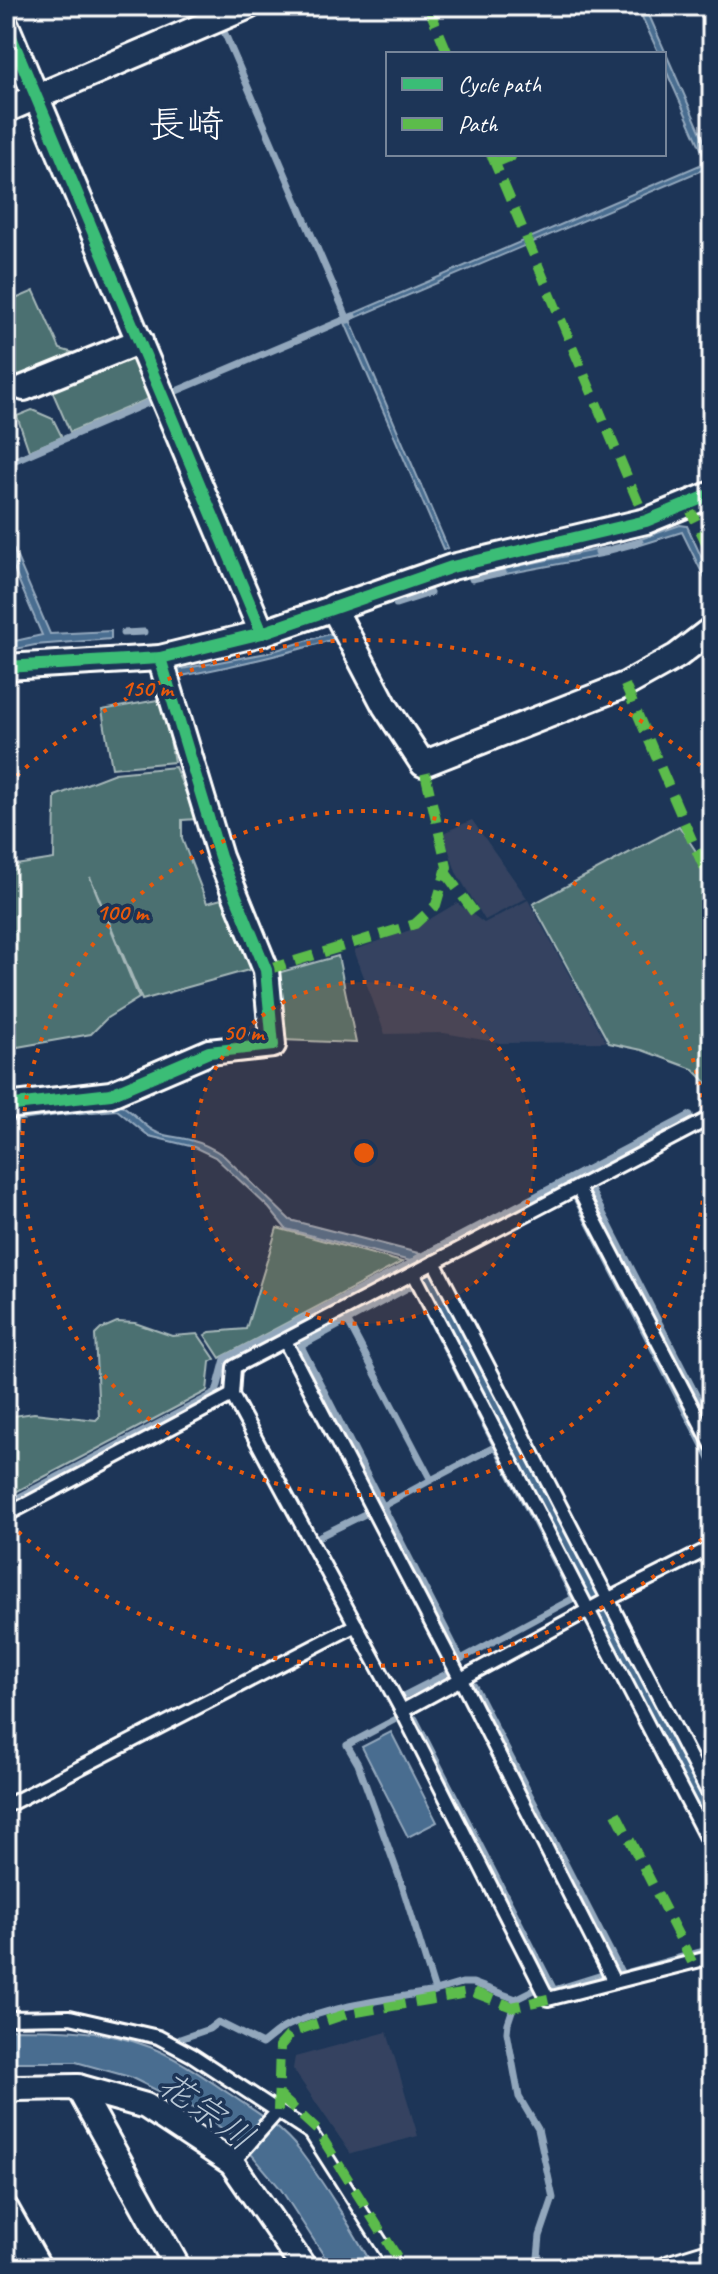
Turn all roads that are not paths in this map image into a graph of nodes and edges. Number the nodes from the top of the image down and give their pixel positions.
1 (249, 6) edge
2 (6, 25) edge
3 (37, 97) junction
4 (6, 110) edge
5 (140, 341) junction
6 (24, 388) dead end
7 (712, 494) edge
8 (333, 607) junction
9 (712, 629) edge
10 (262, 633) junction
11 (160, 658) junction
12 (6, 667) edge
13 (6, 1106) edge
14 (712, 1117) edge
15 (578, 1188) junction
16 (434, 1262) junction
17 (414, 1274) junction
18 (285, 1341) junction
19 (232, 1395) junction
20 (712, 1445) edge
21 (6, 1515) edge
22 (712, 1547) edge
23 (607, 1600) junction
24 (589, 1610) junction
25 (356, 1625) junction
26 (461, 1680) junction
27 (402, 1711) junction
28 (712, 1800) edge
29 (6, 1806) edge
30 (712, 1849) edge
31 (712, 1957) edge
32 (614, 1982) junction
33 (6, 2018) edge
34 (78, 2087) junction
35 (6, 2093) edge
36 (275, 2114) junction
37 (237, 2157) junction
38 (6, 2209) edge
39 (712, 2255) edge
40 (39, 2268) edge
41 (178, 2268) edge
42 (304, 2268) edge
43 (397, 2268) edge
44 (670, 2268) edge

1 - 3 street
2 - 3 street
3 - 4 street
3 - 5 street
5 - 6 street
5 - 10 street
7 - 8 street
8 - 9 street
8 - 10 street
10 - 11 street
11 - 12 street
11 - 13 street
14 - 15 lane
15 - 16 lane
15 - 20 lane
16 - 17 lane
16 - 23 lane
17 - 18 lane
17 - 24 lane
18 - 19 lane
18 - 26 lane
19 - 21 lane
19 - 25 lane
22 - 23 lane
23 - 24 lane
23 - 28 lane
24 - 26 lane
24 - 30 lane
25 - 27 lane
25 - 29 lane
26 - 27 lane
26 - 32 lane
27 - 32 lane
31 - 32 lane
33 - 36 lane
34 - 35 street
34 - 37 street
34 - 41 street
36 - 37 lane
36 - 43 lane
37 - 42 street
38 - 40 street
39 - 44 street

